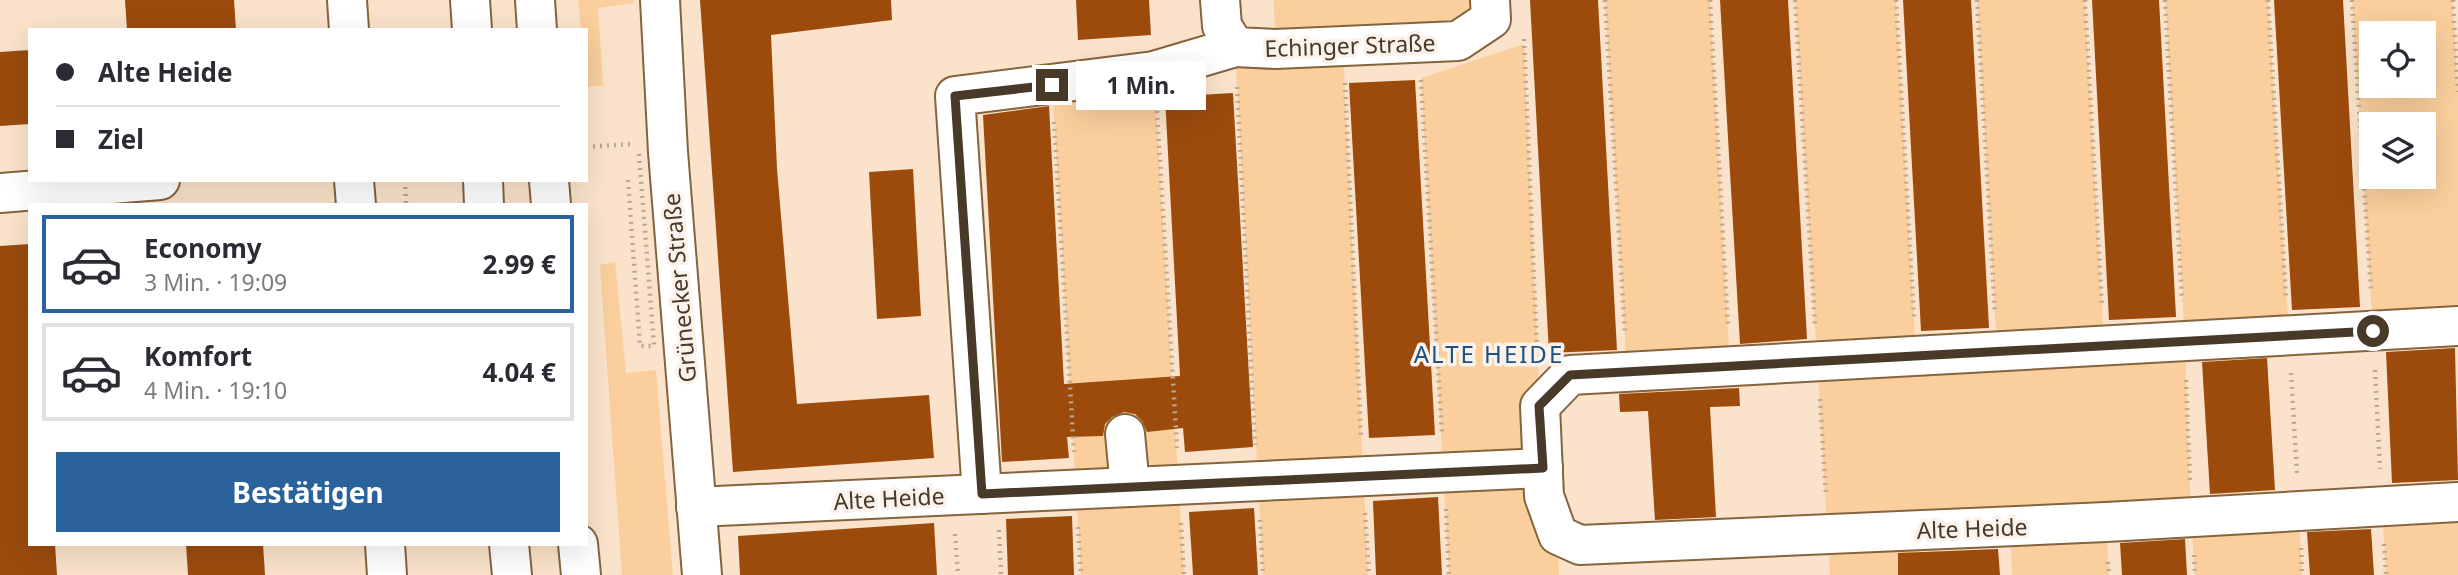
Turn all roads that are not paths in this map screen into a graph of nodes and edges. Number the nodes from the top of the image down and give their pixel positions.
1 (347, 0) edge
2 (470, 0) edge
3 (535, 0) edge
4 (660, 0) edge
5 (1220, 0) edge
6 (1490, 0) edge
7 (349, 28) edge
8 (472, 28) edge
9 (537, 28) edge
10 (1235, 47) junction
11 (135, 182) edge
12 (354, 182) edge
13 (483, 182) edge
14 (549, 182) edge
15 (0, 193) edge
16 (356, 203) edge
17 (485, 203) edge
18 (551, 203) edge
19 (2458, 326) edge
20 (1125, 435) dead end
21 (1543, 468) junction
22 (1130, 487) junction
23 (982, 494) junction
24 (2458, 502) edge
25 (696, 507) junction
26 (384, 546) edge
27 (509, 546) edge
28 (578, 546) edge
29 (387, 575) edge
30 (512, 575) edge
31 (581, 575) edge
32 (702, 575) edge

1 - 7 main road
2 - 8 main road
3 - 9 main road
4 - 25 main road, Grünecker Straße
5 - 10 main road, Echinger Straße
6 - 10 main road, Echinger Straße
10 - 23 main road
11 - 15 main road
12 - 16 main road
13 - 17 main road
14 - 18 main road
19 - 21 main road, Alte Heide
20 - 22 main road
21 - 22 main road, Alte Heide
21 - 24 main road, Alte Heide
22 - 23 main road, Alte Heide
23 - 25 main road, Alte Heide
25 - 32 main road, Grünecker Straße
26 - 29 main road
27 - 30 main road
28 - 31 main road

